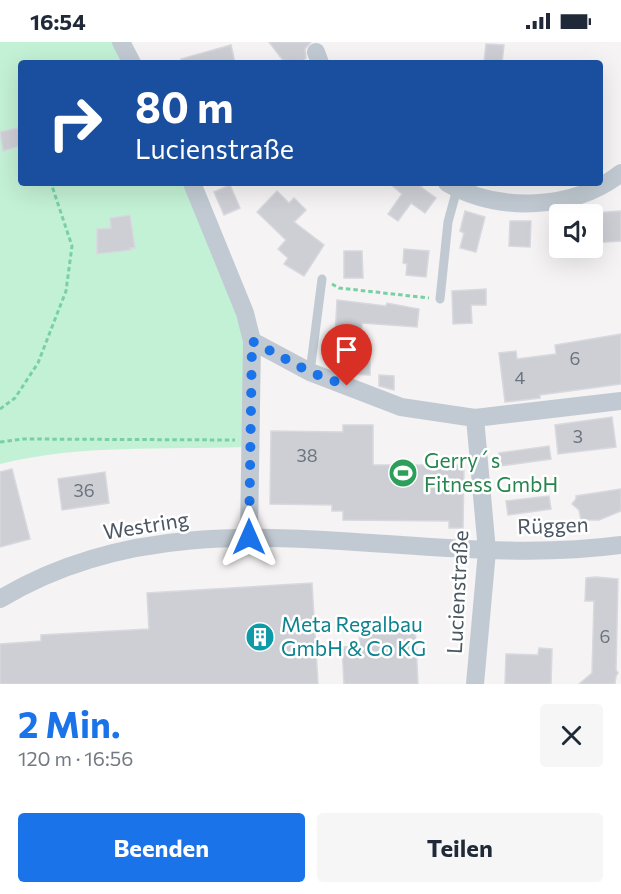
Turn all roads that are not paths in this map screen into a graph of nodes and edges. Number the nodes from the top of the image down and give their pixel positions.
1 (121, 42) edge
2 (130, 60) edge
3 (621, 174) edge
4 (603, 185) edge
5 (193, 186) edge
6 (452, 186) edge
7 (600, 186) edge
8 (325, 281) road end
9 (440, 299) road end
10 (252, 341) junction
11 (310, 372) junction
12 (621, 401) edge
13 (476, 418) junction
14 (249, 537) junction
15 (621, 545) edge
16 (487, 551) junction
17 (0, 599) edge
18 (475, 684) edge

1 - 2 street
3 - 4 street
5 - 10 street
6 - 7 street
6 - 9 lane
8 - 11 lane
10 - 11 street
10 - 14 street
11 - 13 street
12 - 13 street
13 - 16 street, Lucienstraße
14 - 16 street, Westring
14 - 17 street, Westring
15 - 16 street, Rüggen
16 - 18 street, Lucienstraße

